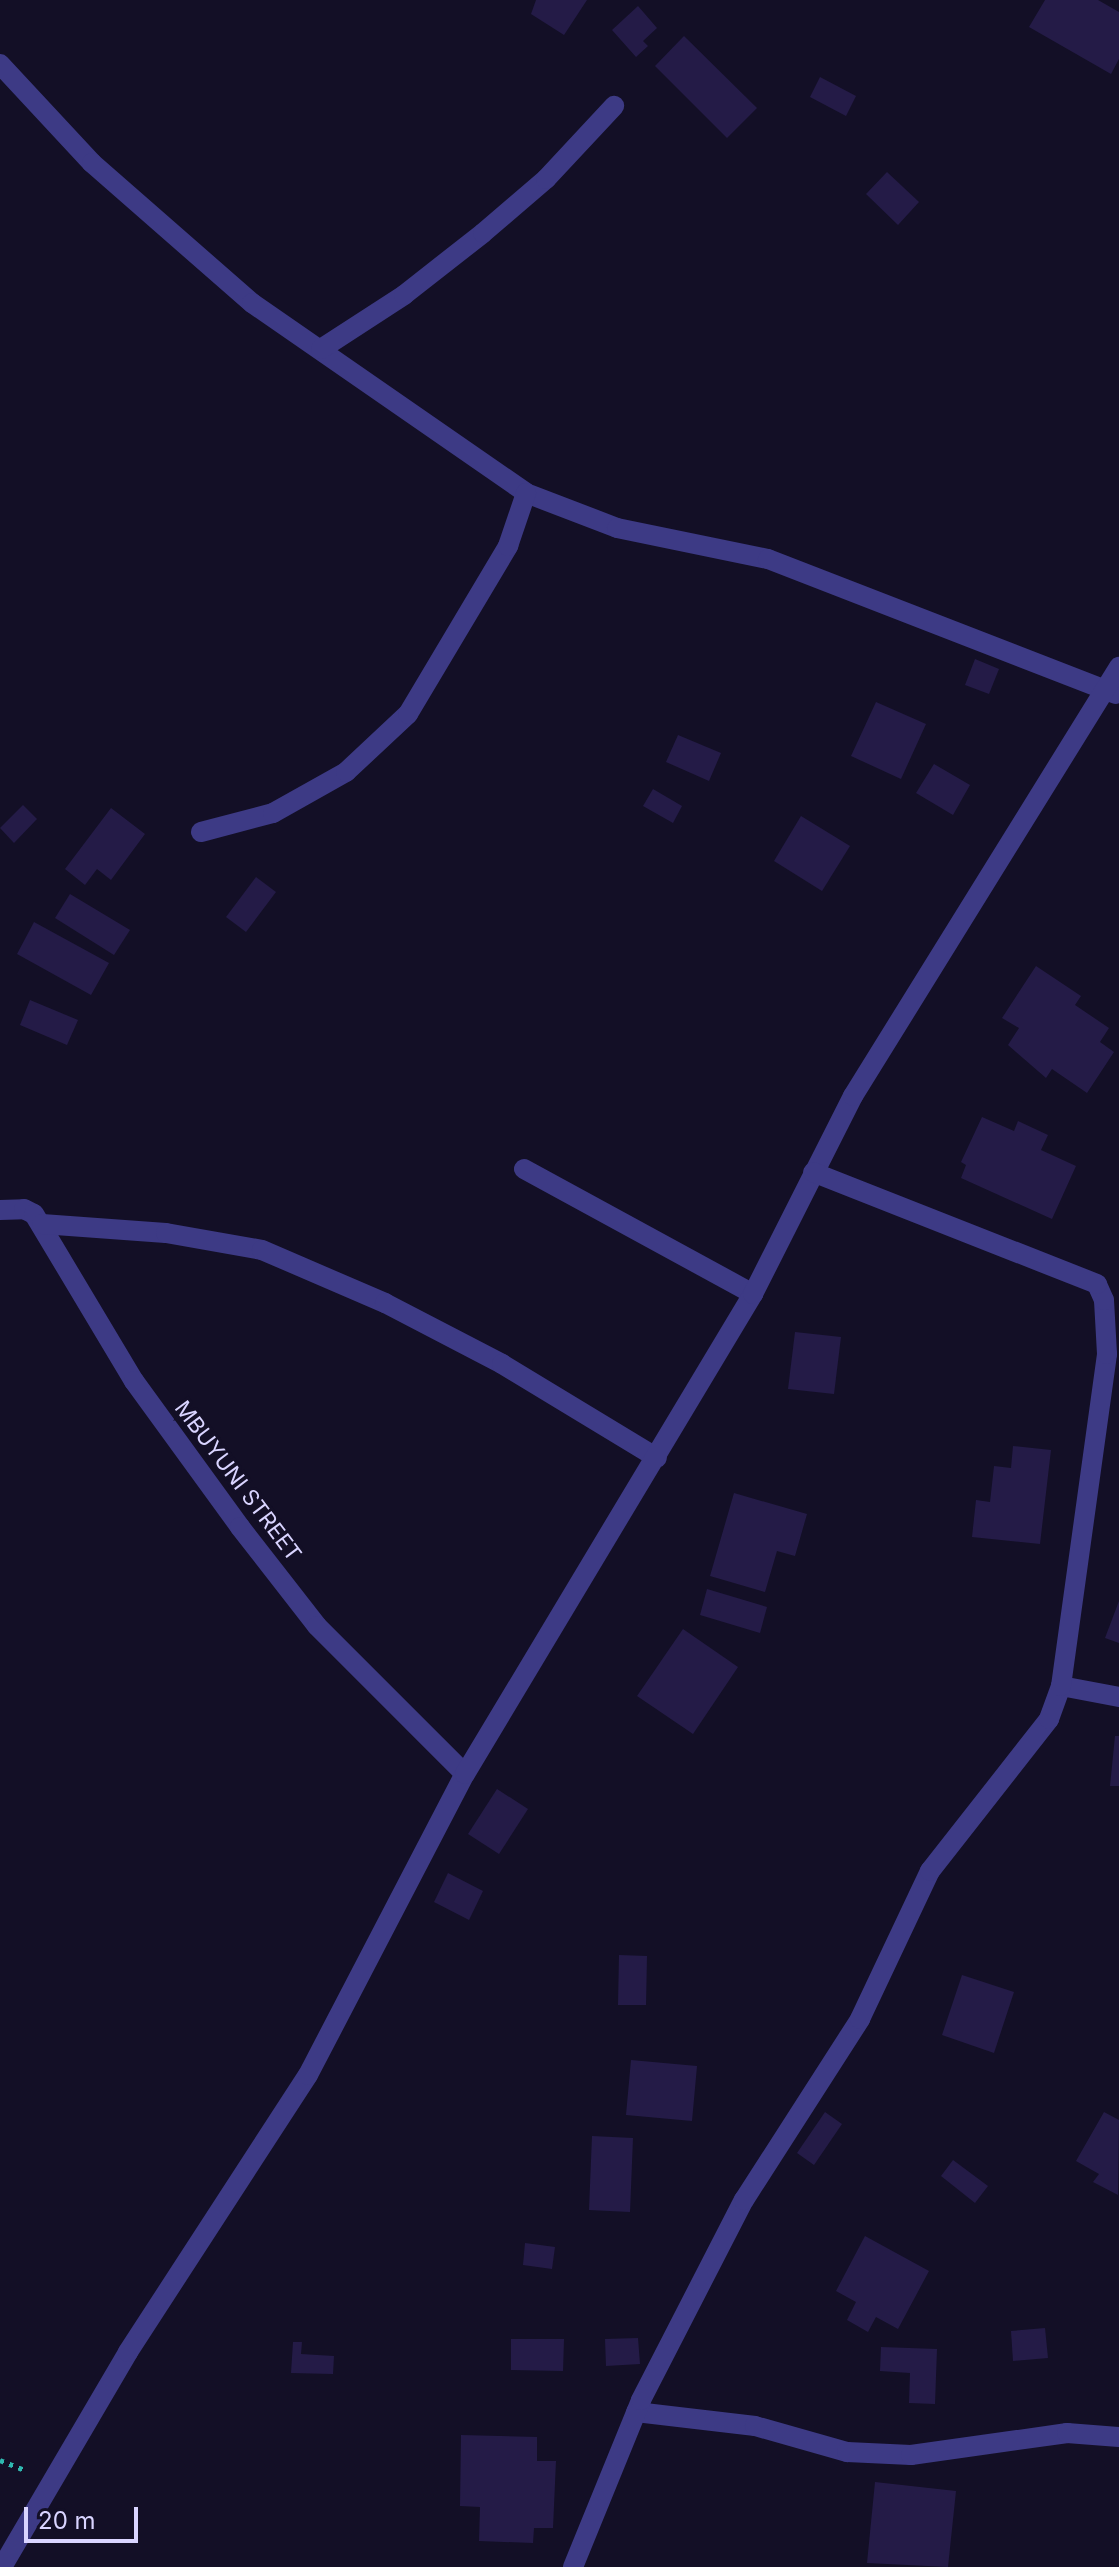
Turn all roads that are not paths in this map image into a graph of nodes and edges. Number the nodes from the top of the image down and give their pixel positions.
1 (2, 67) edge
2 (614, 106) dead end
3 (321, 349) junction
4 (526, 493) junction
5 (1119, 667) edge
6 (1114, 692) edge
7 (201, 832) dead end
8 (524, 1169) dead end
9 (813, 1172) junction
10 (0, 1210) edge
11 (42, 1224) junction
12 (753, 1294) junction
13 (657, 1458) junction
14 (1061, 1686) junction
15 (1119, 1697) edge
16 (465, 1774) junction
17 (636, 2412) junction
18 (1119, 2437) edge
19 (2, 2567) edge
20 (573, 2567) edge

1 - 3 street
2 - 3 street
3 - 4 street
4 - 6 street
4 - 7 street
5 - 6 street
6 - 9 street
8 - 12 street
9 - 12 street
9 - 14 street
10 - 11 street
11 - 13 street
11 - 16 street, MBUYUNI STREET
12 - 13 street
13 - 16 street
14 - 15 street
14 - 17 street
16 - 19 street
17 - 18 street
17 - 20 street

